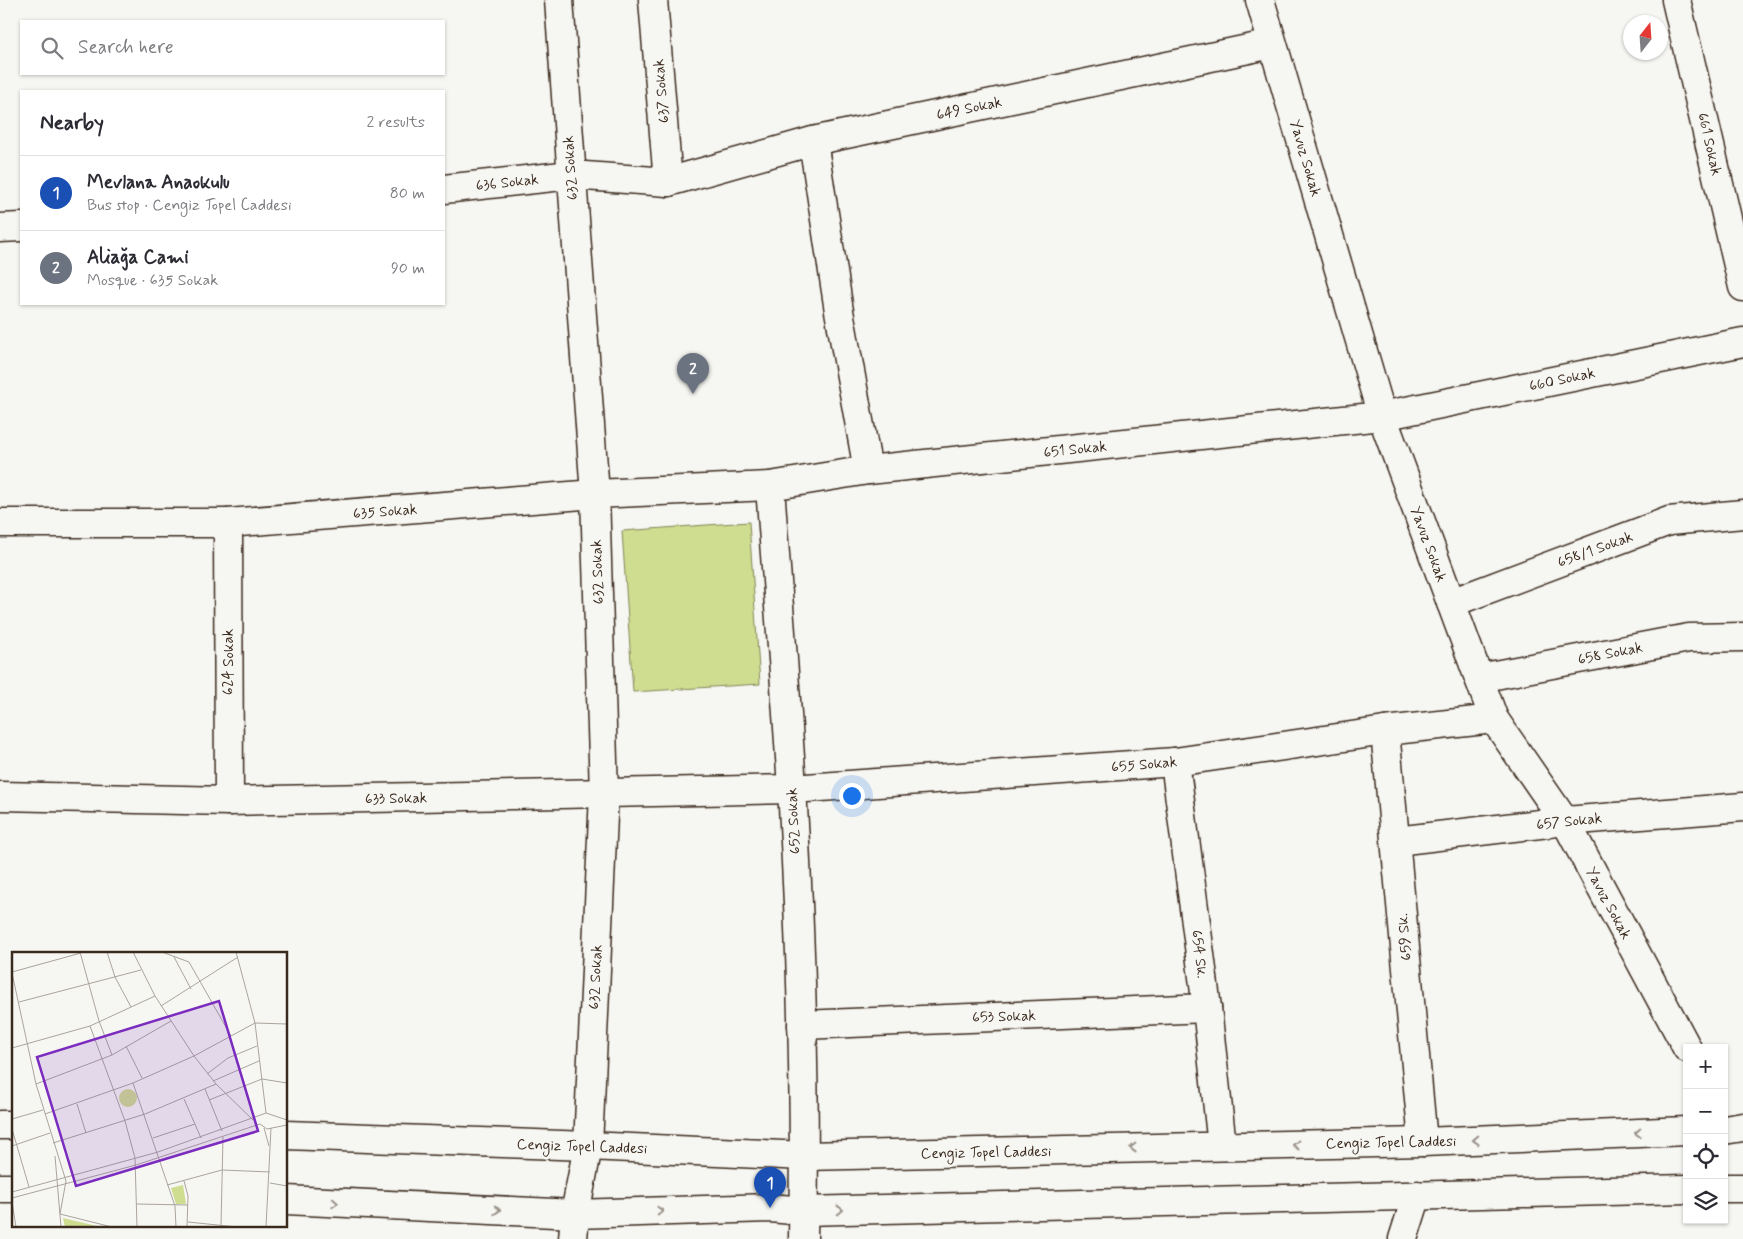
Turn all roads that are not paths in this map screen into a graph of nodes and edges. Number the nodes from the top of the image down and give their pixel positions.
1 (559, 0) edge
2 (653, 0) edge
3 (1260, 0) edge
4 (1676, 0) edge
5 (1272, 44) junction
6 (812, 141) junction
7 (571, 176) junction
8 (668, 182) junction
9 (445, 189) edge
10 (20, 226) edge
11 (0, 228) edge
12 (1743, 287) edge
13 (1743, 342) edge
14 (1382, 416) junction
15 (868, 470) junction
16 (770, 486) junction
17 (595, 494) junction
18 (1743, 514) edge
19 (0, 523) edge
20 (228, 523) junction
21 (1451, 603) junction
22 (1743, 637) edge
23 (1479, 678) junction
24 (1494, 720) junction
25 (1385, 731) junction
26 (1175, 762) junction
27 (792, 789) junction
28 (604, 794) junction
29 (0, 796) edge
30 (229, 801) junction
31 (1743, 807) edge
32 (1565, 821) junction
33 (1396, 842) junction
34 (1206, 1008) junction
35 (802, 1025) junction
36 (1685, 1044) edge
37 (1683, 1131) edge
38 (288, 1135) edge
39 (1423, 1142) junction
40 (588, 1146) junction
41 (1222, 1146) junction
42 (804, 1156) junction
43 (1728, 1188) edge
44 (1743, 1188) edge
45 (1683, 1189) edge
46 (1417, 1194) junction
47 (288, 1200) edge
48 (804, 1211) junction
49 (574, 1226) edge
50 (803, 1239) edge
51 (1403, 1239) edge

1 - 7 street, 632 Sokak
2 - 8 street, 637 Sokak
3 - 5 street, Yavuz Sokak
4 - 12 street, 661 Sokak
5 - 6 street, 649 Sokak
5 - 14 street, Yavuz Sokak
6 - 8 street, 649 Sokak
6 - 15 street
7 - 8 street, 636 Sokak
7 - 9 street, 636 Sokak
7 - 17 street, 632 Sokak
10 - 11 street
13 - 14 street, 660 Sokak
14 - 15 street, 651 Sokak
14 - 21 street, Yavuz Sokak
15 - 16 street, 651 Sokak
16 - 17 street, 635 Sokak
16 - 27 street, 652 Sokak
17 - 20 street, 635 Sokak
17 - 28 street, 632 Sokak
18 - 21 street, 658/1 Sokak
19 - 20 street, 635 Sokak
20 - 30 street, 624 Sokak
21 - 23 street, Yavuz Sokak
22 - 23 street, 658 Sokak
23 - 24 street, Yavuz Sokak
24 - 25 street, 655 Sokak
24 - 32 street, Yavuz Sokak
25 - 26 street, 655 Sokak
25 - 33 street, 659 Sk.
26 - 27 street, 655 Sokak
26 - 34 street, 654 Sk.
27 - 28 street, 633 Sokak
27 - 35 street, 652 Sokak
28 - 30 street, 633 Sokak
28 - 40 street, 632 Sokak
29 - 30 street, 633 Sokak
31 - 32 street, 657 Sokak
32 - 33 street, 657 Sokak
32 - 36 street, Yavuz Sokak
33 - 39 street, 659 Sk.
34 - 35 street, 653 Sokak
34 - 41 street, 654 Sk.
35 - 42 street, 652 Sokak
37 -> 39 street, Cengiz Topel Caddesi
38 - 40 street, Cengiz Topel Caddesi
39 -> 41 street, Cengiz Topel Caddesi
40 - 42 street, Cengiz Topel Caddesi
40 - 49 street, 632 Sokak
41 -> 42 street, Cengiz Topel Caddesi
42 - 48 street, 652 Sokak
43 - 44 street
45 - 46 street
48 -> 46 street
46 - 51 street
47 -> 49 street
49 -> 48 street
48 - 50 street, 652 Sokak

